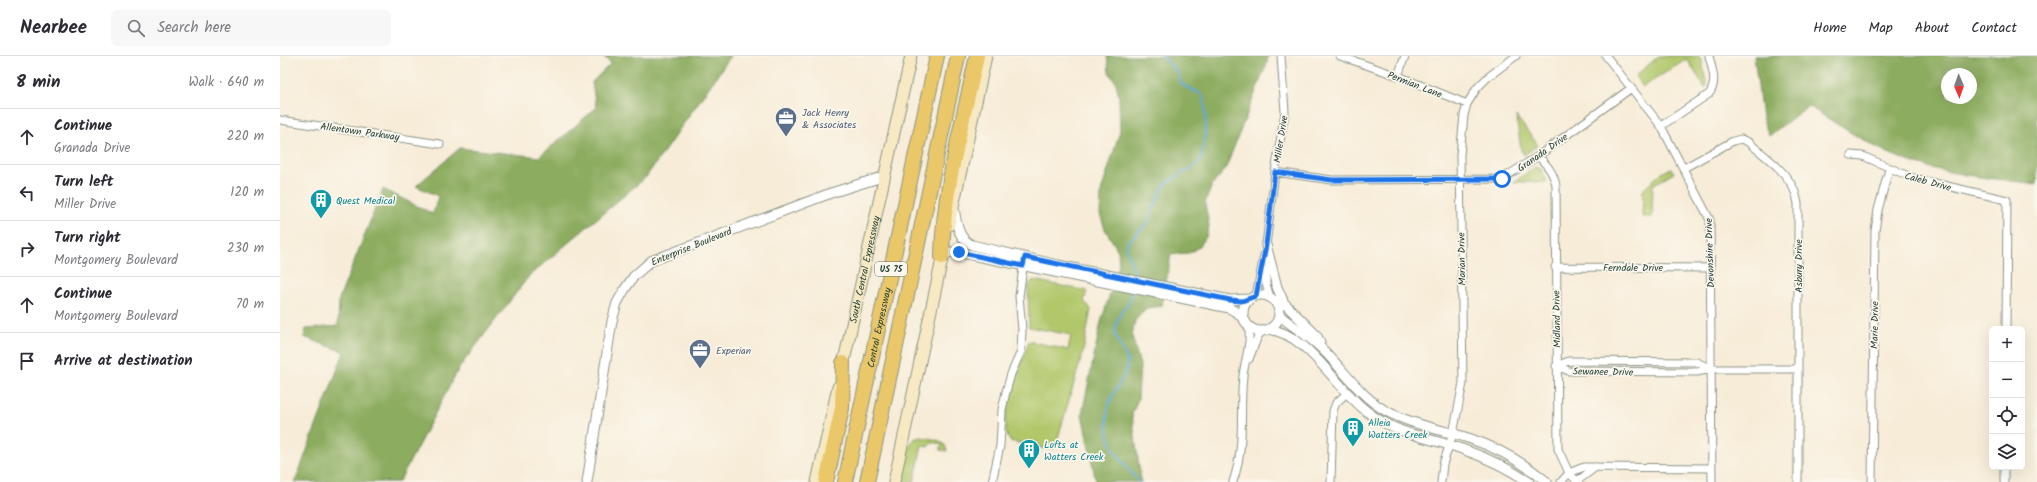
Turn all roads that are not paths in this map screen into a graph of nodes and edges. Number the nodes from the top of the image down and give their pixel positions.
1 (911, 56) edge
2 (937, 56) edge
3 (958, 56) edge
4 (977, 56) edge
5 (986, 56) edge
6 (1282, 56) edge
7 (1340, 56) edge
8 (1406, 56) edge
9 (1516, 56) edge
10 (1606, 56) edge
11 (1709, 56) edge
12 (1398, 76) junction
13 (1630, 89) junction
14 (1467, 104) junction
15 (280, 120) edge
16 (1661, 126) junction
17 (440, 144) dead end
18 (1851, 155) dead end
19 (1538, 156) junction
20 (1684, 168) junction
21 (1889, 169) junction
22 (1275, 172) junction
23 (885, 176) junction
24 (1460, 179) junction
25 (954, 207) junction
26 (1266, 245) junction
27 (942, 257) junction
28 (1024, 261) junction
29 (1555, 267) junction
30 (1711, 268) junction
31 (1164, 291) junction
32 (1270, 297) junction
33 (1252, 298) junction
34 (1279, 315) junction
35 (1247, 323) junction
36 (2006, 326) edge
37 (1266, 330) junction
38 (1326, 353) junction
39 (843, 363) junction
40 (1556, 366) junction
41 (1711, 369) junction
42 (1797, 369) junction
43 (1243, 374) junction
44 (1347, 393) junction
45 (1453, 434) junction
46 (1449, 445) junction
47 (1596, 467) junction
48 (1712, 468) junction
49 (2004, 470) edge
50 (1569, 473) junction
51 (587, 482) edge
52 (817, 482) edge
53 (826, 482) edge
54 (845, 482) edge
55 (867, 482) edge
56 (894, 482) edge
57 (992, 482) edge
58 (1233, 482) edge
59 (1331, 482) edge
60 (1441, 482) edge
61 (1530, 482) edge
62 (1548, 482) edge
63 (1561, 482) edge
64 (1577, 482) edge
65 (1712, 482) edge
66 (1798, 482) edge
67 (1872, 482) edge
68 (2004, 482) edge

1 - 23 main road, South Central Expressway
2 - 54 highway, Central Expressway / US 75
3 - 55 highway, Central Expressway / US 75
4 - 27 highway
5 - 25 main road
6 - 22 street, Miller Drive
7 - 12 street, Permian Lane
8 - 12 street
9 - 14 street, Marian Drive
10 - 13 street, Devonshire Drive
11 - 16 street
12 - 14 street, Permian Lane
13 - 16 street, Devonshire Drive
13 - 19 street, Granada Drive
14 - 24 street, Marian Drive
15 - 17 street, Allentown Parkway
16 - 20 street, Devonshire Drive
18 - 21 street, Caleb Drive
19 - 24 street, Granada Drive
19 - 29 street, Midland Drive
20 - 30 street, Devonshire Drive
20 - 42 street, Asbury Drive
21 - 36 street, Caleb Drive
21 - 67 street, Marie Drive
22 - 24 street, Granada Drive
22 - 26 street, Miller Drive
23 - 39 main road, South Central Expressway
23 - 51 street, Enterprise Boulevard
24 - 45 street, Marian Drive
25 - 27 main road
25 - 28 street
26 - 32 street, Miller Drive
26 - 33 street, Miller Drive
26 - 38 street
27 - 28 street
27 - 56 main road
28 - 31 street
28 - 57 street
29 - 30 street, Ferndale Drive
29 - 40 street, Midland Drive
30 - 41 street, Devonshire Drive
31 - 33 street
31 - 35 street
32 - 33 street
32 - 34 street
33 - 35 street
34 - 37 street
34 - 38 street
35 - 37 street
35 - 43 street
37 - 43 street
37 - 44 street
38 - 45 street
39 - 52 main road, South Central Expressway
39 - 53 highway
40 - 41 street, Sewanee Drive
40 - 41 street, Sewanee Drive
40 - 50 street, Midland Drive
41 - 42 street, Sewanee Drive
41 - 48 street, Devonshire Drive
42 - 66 street, Asbury Drive
43 - 58 street
44 - 46 street
44 - 59 street
45 - 46 street, Marian Drive
45 - 62 street
46 - 60 street, Marian Drive
46 - 61 street
47 - 48 street
47 - 50 street
47 - 64 street
48 - 65 street, Devonshire Drive
49 - 68 street
50 - 63 street
50 - 64 street, Midland Drive

